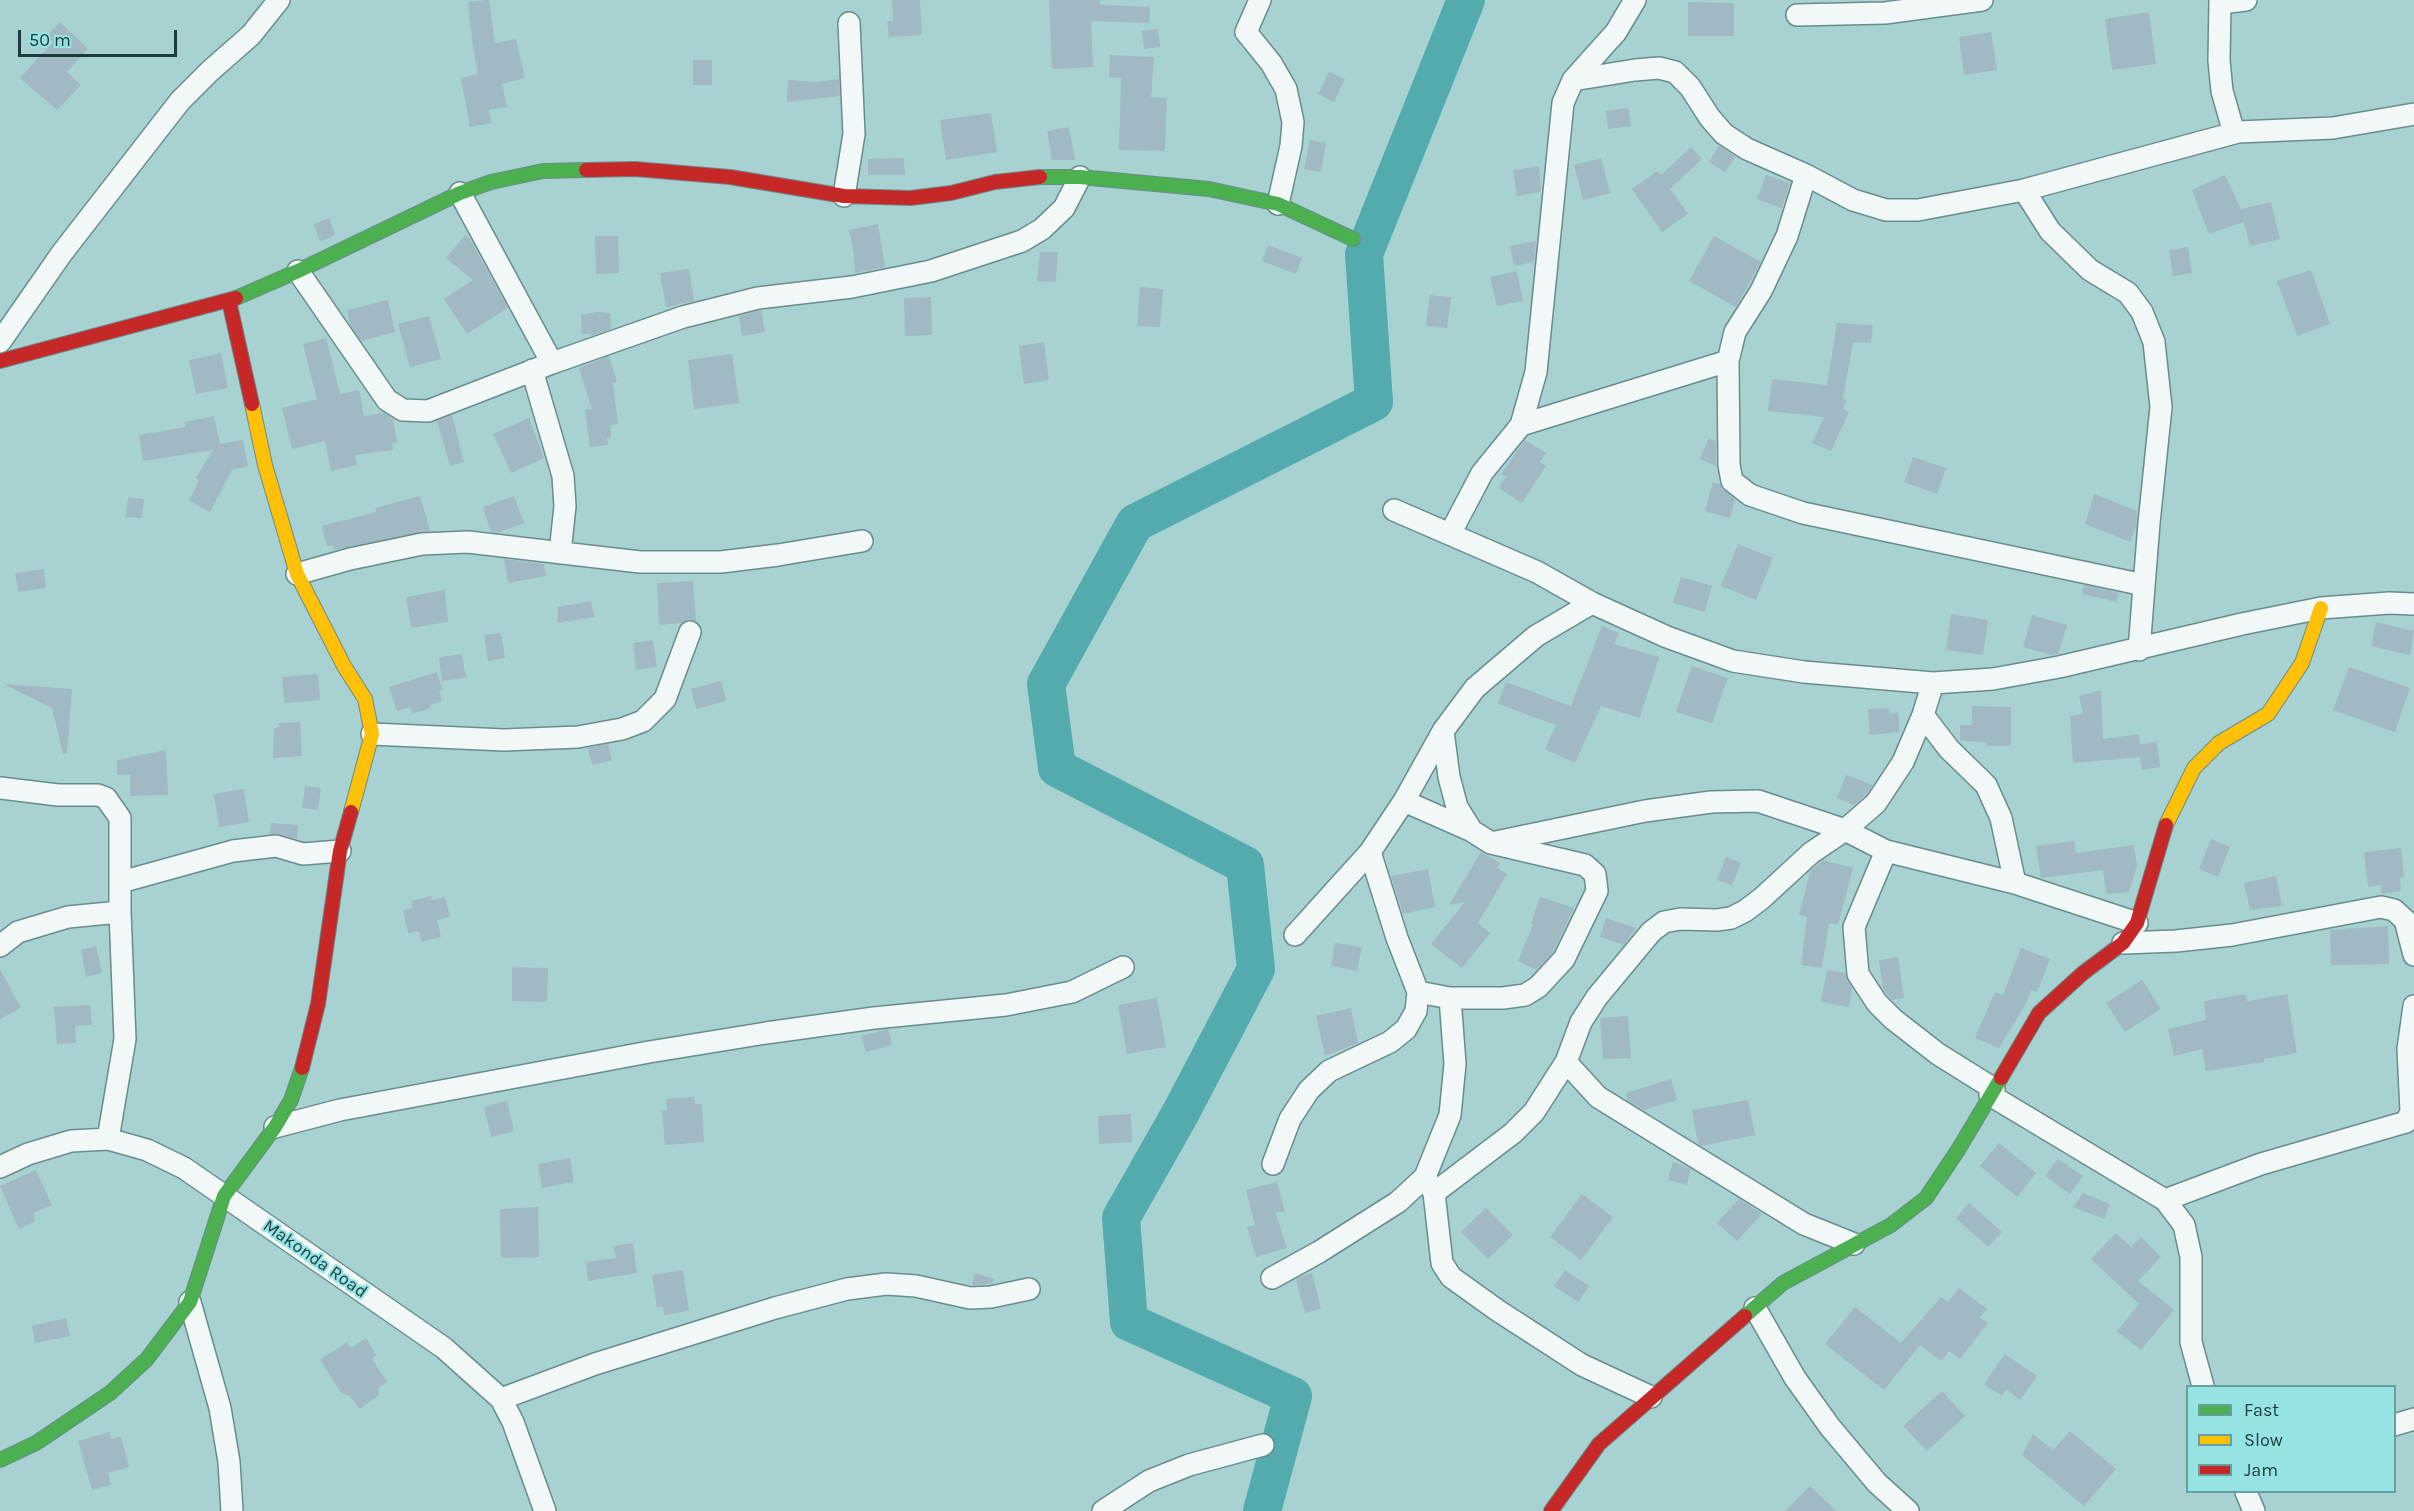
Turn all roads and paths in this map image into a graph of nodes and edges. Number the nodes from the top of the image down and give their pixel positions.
1 (279, 0) edge
2 (1260, 0) edge
3 (1635, 0) edge
4 (1982, 0) edge
5 (2246, 0) edge
6 (2220, 1) edge
7 (1942, 3) edge
8 (1797, 15) dead end
9 (849, 23) dead end
10 (1573, 80) junction
11 (2414, 114) edge
12 (2234, 133) junction
13 (1806, 175) junction
14 (1080, 177) junction
15 (2024, 190) junction
16 (460, 193) junction
17 (844, 196) junction
18 (1278, 204) junction
19 (1353, 239) dead end
20 (298, 271) junction
21 (229, 301) junction
22 (0, 342) edge
23 (0, 361) edge
24 (1728, 361) junction
25 (552, 363) junction
26 (532, 370) junction
27 (1521, 425) junction
28 (1394, 510) dead end
29 (1450, 534) junction
30 (862, 541) dead end
31 (560, 552) junction
32 (297, 574) junction
33 (2144, 585) junction
34 (1592, 603) junction
35 (2414, 604) edge
36 (2322, 608) junction
37 (690, 632) dead end
38 (2139, 650) junction
39 (1933, 683) junction
40 (1923, 715) junction
41 (1443, 731) junction
42 (372, 734) junction
43 (0, 788) edge
44 (1404, 801) junction
45 (1845, 830) junction
46 (1472, 831) junction
47 (1491, 843) junction
48 (340, 851) junction
49 (1886, 851) junction
50 (1370, 852) junction
51 (121, 882) junction
52 (2015, 883) junction
53 (120, 912) junction
54 (2137, 923) junction
55 (1295, 935) dead end
56 (2123, 943) junction
57 (0, 946) edge
58 (2414, 955) edge
59 (1123, 968) dead end
60 (1418, 992) junction
61 (1450, 998) junction
62 (2414, 1006) edge
63 (1566, 1062) junction
64 (1992, 1092) junction
65 (275, 1127) junction
66 (108, 1139) junction
67 (1273, 1164) dead end
68 (0, 1167) edge
69 (1430, 1185) junction
70 (224, 1196) junction
71 (2165, 1200) junction
72 (1854, 1244) junction
73 (1272, 1278) dead end
74 (1029, 1288) dead end
75 (190, 1302) junction
76 (1755, 1308) junction
77 (2203, 1385) edge
78 (1651, 1397) junction
79 (501, 1399) junction
80 (2414, 1419) edge
81 (2396, 1424) edge
82 (1263, 1445) dead end
83 (0, 1460) edge
84 (2247, 1493) edge
85 (232, 1511) edge
86 (545, 1511) edge
87 (1103, 1511) edge
88 (1551, 1511) edge
89 (1908, 1511) edge
90 (2254, 1511) edge

1 - 22 street
2 - 18 street
3 - 10 street
4 - 7 street
5 - 6 street
6 - 12 street
7 - 8 street
9 - 17 street
10 - 13 street
10 - 27 street
11 - 12 street
12 - 15 street
13 - 15 street
13 - 24 street
14 - 17 street
14 - 18 street
14 - 25 street
15 - 33 street
16 - 17 street
16 - 20 street
16 - 25 street
18 - 19 street
20 - 21 street
20 - 26 street
21 - 23 street
21 - 32 street
24 - 27 street
24 - 33 street
25 - 26 street
26 - 31 street
27 - 29 street
28 - 29 street
29 - 34 street
30 - 31 street
31 - 32 street
32 - 42 street
33 - 38 street
34 - 39 street
34 - 41 street
35 - 36 street
36 - 38 street
36 - 54 street
37 - 42 street
38 - 39 street
39 - 40 street
40 - 45 street
40 - 52 street
41 - 44 street
41 - 46 street
42 - 48 street
43 - 51 street
44 - 46 street
44 - 50 street
45 - 47 street
45 - 49 street
45 - 63 street
46 - 47 street
47 - 61 street
48 - 51 street
48 - 65 street
49 - 52 street
49 - 64 street
50 - 55 street
50 - 60 street
51 - 53 street
52 - 54 street
53 - 57 street
53 - 66 street
54 - 56 street
56 - 58 street
56 - 64 street
59 - 65 street
60 - 61 street
60 - 67 street
61 - 69 street
62 - 71 street
63 - 69 street
63 - 72 street
64 - 71 street
64 - 72 street
65 - 70 street
66 - 68 street, Makonda Road
66 - 70 street, Makonda Road
69 - 73 street
69 - 78 street
70 - 75 street
70 - 79 street, Makonda Road
71 - 77 street
72 - 76 street
74 - 79 street
75 - 83 street
75 - 85 street
76 - 78 street
76 - 89 street
78 - 88 street
79 - 86 street, Makonda Road
80 - 81 street
82 - 87 street
84 - 90 street

